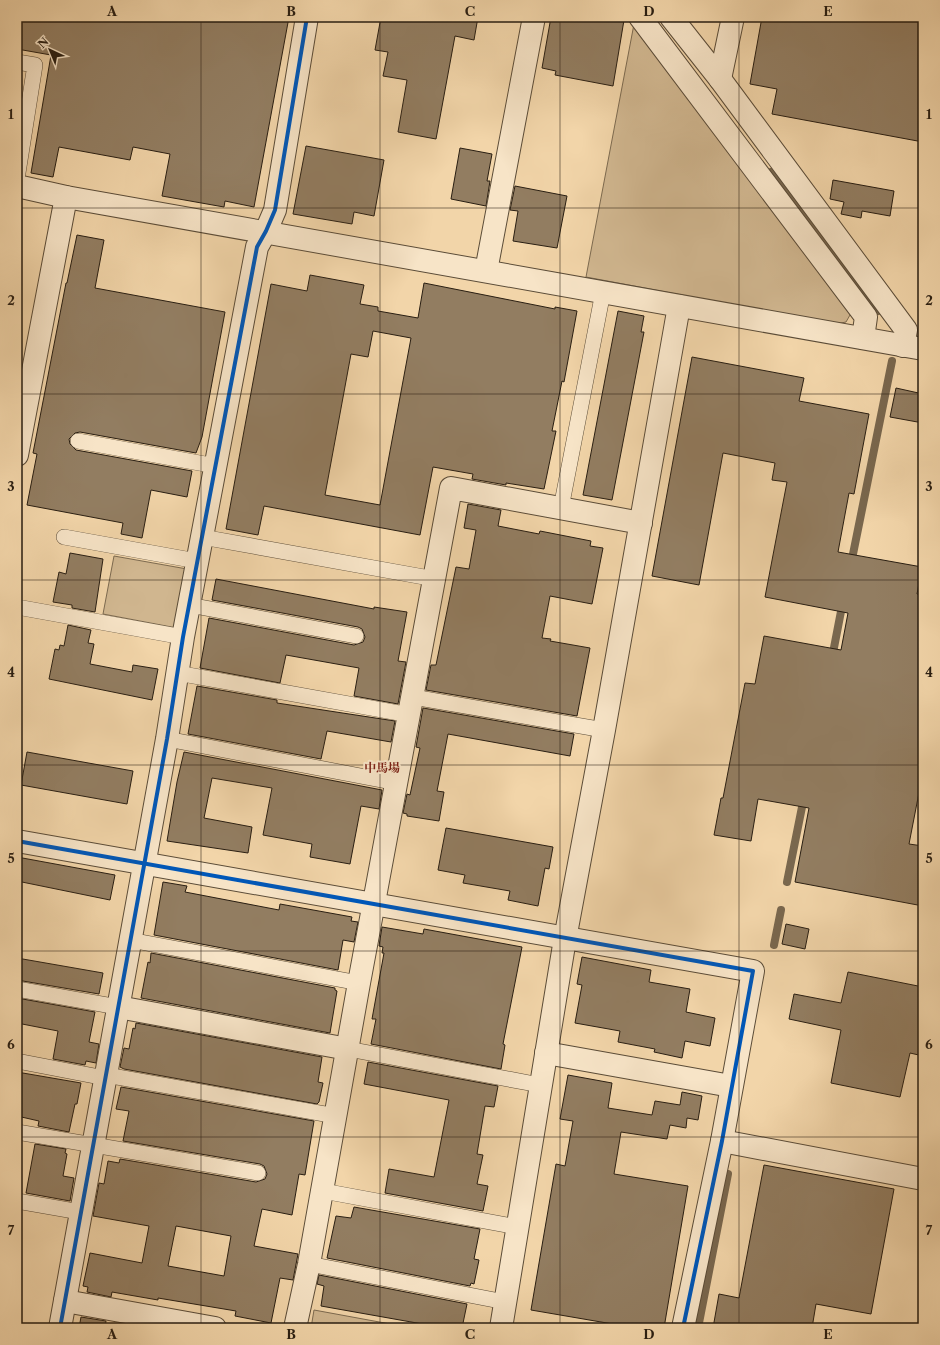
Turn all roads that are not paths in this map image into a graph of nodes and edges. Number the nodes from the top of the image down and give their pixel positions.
1 (307, 17) edge
2 (534, 17) edge
3 (640, 17) edge
4 (671, 17) edge
5 (733, 17) edge
6 (17, 62) edge
7 (720, 79) junction
8 (17, 179) edge
9 (17, 186) edge
10 (66, 197) junction
11 (266, 231) junction
12 (486, 271) junction
13 (603, 292) junction
14 (679, 306) junction
15 (863, 338) junction
16 (913, 347) edge
17 (19, 432) edge
18 (78, 440) dead end
19 (17, 455) edge
20 (216, 466) junction
21 (561, 508) junction
22 (640, 523) junction
23 (64, 537) dead end
24 (202, 537) junction
25 (197, 561) junction
26 (434, 579) junction
27 (189, 606) junction
28 (17, 607) edge
29 (356, 636) dead end
30 (183, 637) junction
31 (177, 673) junction
32 (412, 706) junction
33 (604, 730) junction
34 (167, 739) junction
35 (397, 783) junction
36 (17, 841) edge
37 (143, 864) junction
38 (374, 905) junction
39 (565, 939) junction
40 (130, 940) junction
41 (359, 983) junction
42 (17, 989) edge
43 (118, 1008) junction
44 (348, 1049) junction
45 (546, 1053) junction
46 (17, 1061) edge
47 (106, 1076) junction
48 (540, 1085) junction
49 (731, 1086) junction
50 (336, 1116) junction
51 (17, 1132) edge
52 (722, 1142) junction
53 (92, 1145) junction
54 (258, 1173) dead end
55 (923, 1179) edge
56 (323, 1191) junction
57 (17, 1201) edge
58 (80, 1212) junction
59 (518, 1227) junction
60 (309, 1264) junction
61 (65, 1301) junction
62 (505, 1302) junction
63 (60, 1328) edge
64 (215, 1328) edge
65 (295, 1328) edge
66 (503, 1328) edge
67 (683, 1328) edge

1 - 11 street
2 - 12 street
3 - 15 street
4 - 7 street
5 - 7 street
6 - 8 lane
7 - 16 street
9 - 10 street
10 - 11 street
10 - 17 street
11 - 12 street
11 - 20 street
12 - 13 street
13 - 14 street
13 - 21 lane
14 - 15 street
14 - 22 street
15 - 16 street
17 - 19 street
18 - 20 lane
20 - 24 street
21 - 22 street
21 - 26 street
22 - 33 street
23 - 25 lane
24 - 25 street
24 - 26 lane
25 - 27 street
26 - 32 street
27 - 29 lane
27 - 30 street
28 - 30 lane
30 - 31 street
31 - 32 lane
31 - 34 street
32 - 33 lane
32 - 35 street
33 - 39 street
34 - 35 lane
34 - 37 street
35 - 38 street
36 - 37 street
37 - 38 street
37 - 40 street
38 - 39 street
38 - 41 street
39 - 45 street
39 - 49 street
40 - 41 lane
40 - 43 street
41 - 44 street
42 - 43 lane
43 - 44 street
43 - 47 street
44 - 48 lane
44 - 50 street
45 - 48 street
45 - 49 street
46 - 47 lane
47 - 50 lane
47 - 53 street
48 - 59 street
49 - 52 street
50 - 56 street
51 - 53 lane
52 - 55 street
52 - 67 street
53 - 54 lane
53 - 58 street
56 - 59 lane
56 - 60 street
57 - 58 lane
58 - 61 street
59 - 62 street
60 - 62 lane
60 - 65 street
61 - 63 street
61 - 64 street
62 - 66 street

